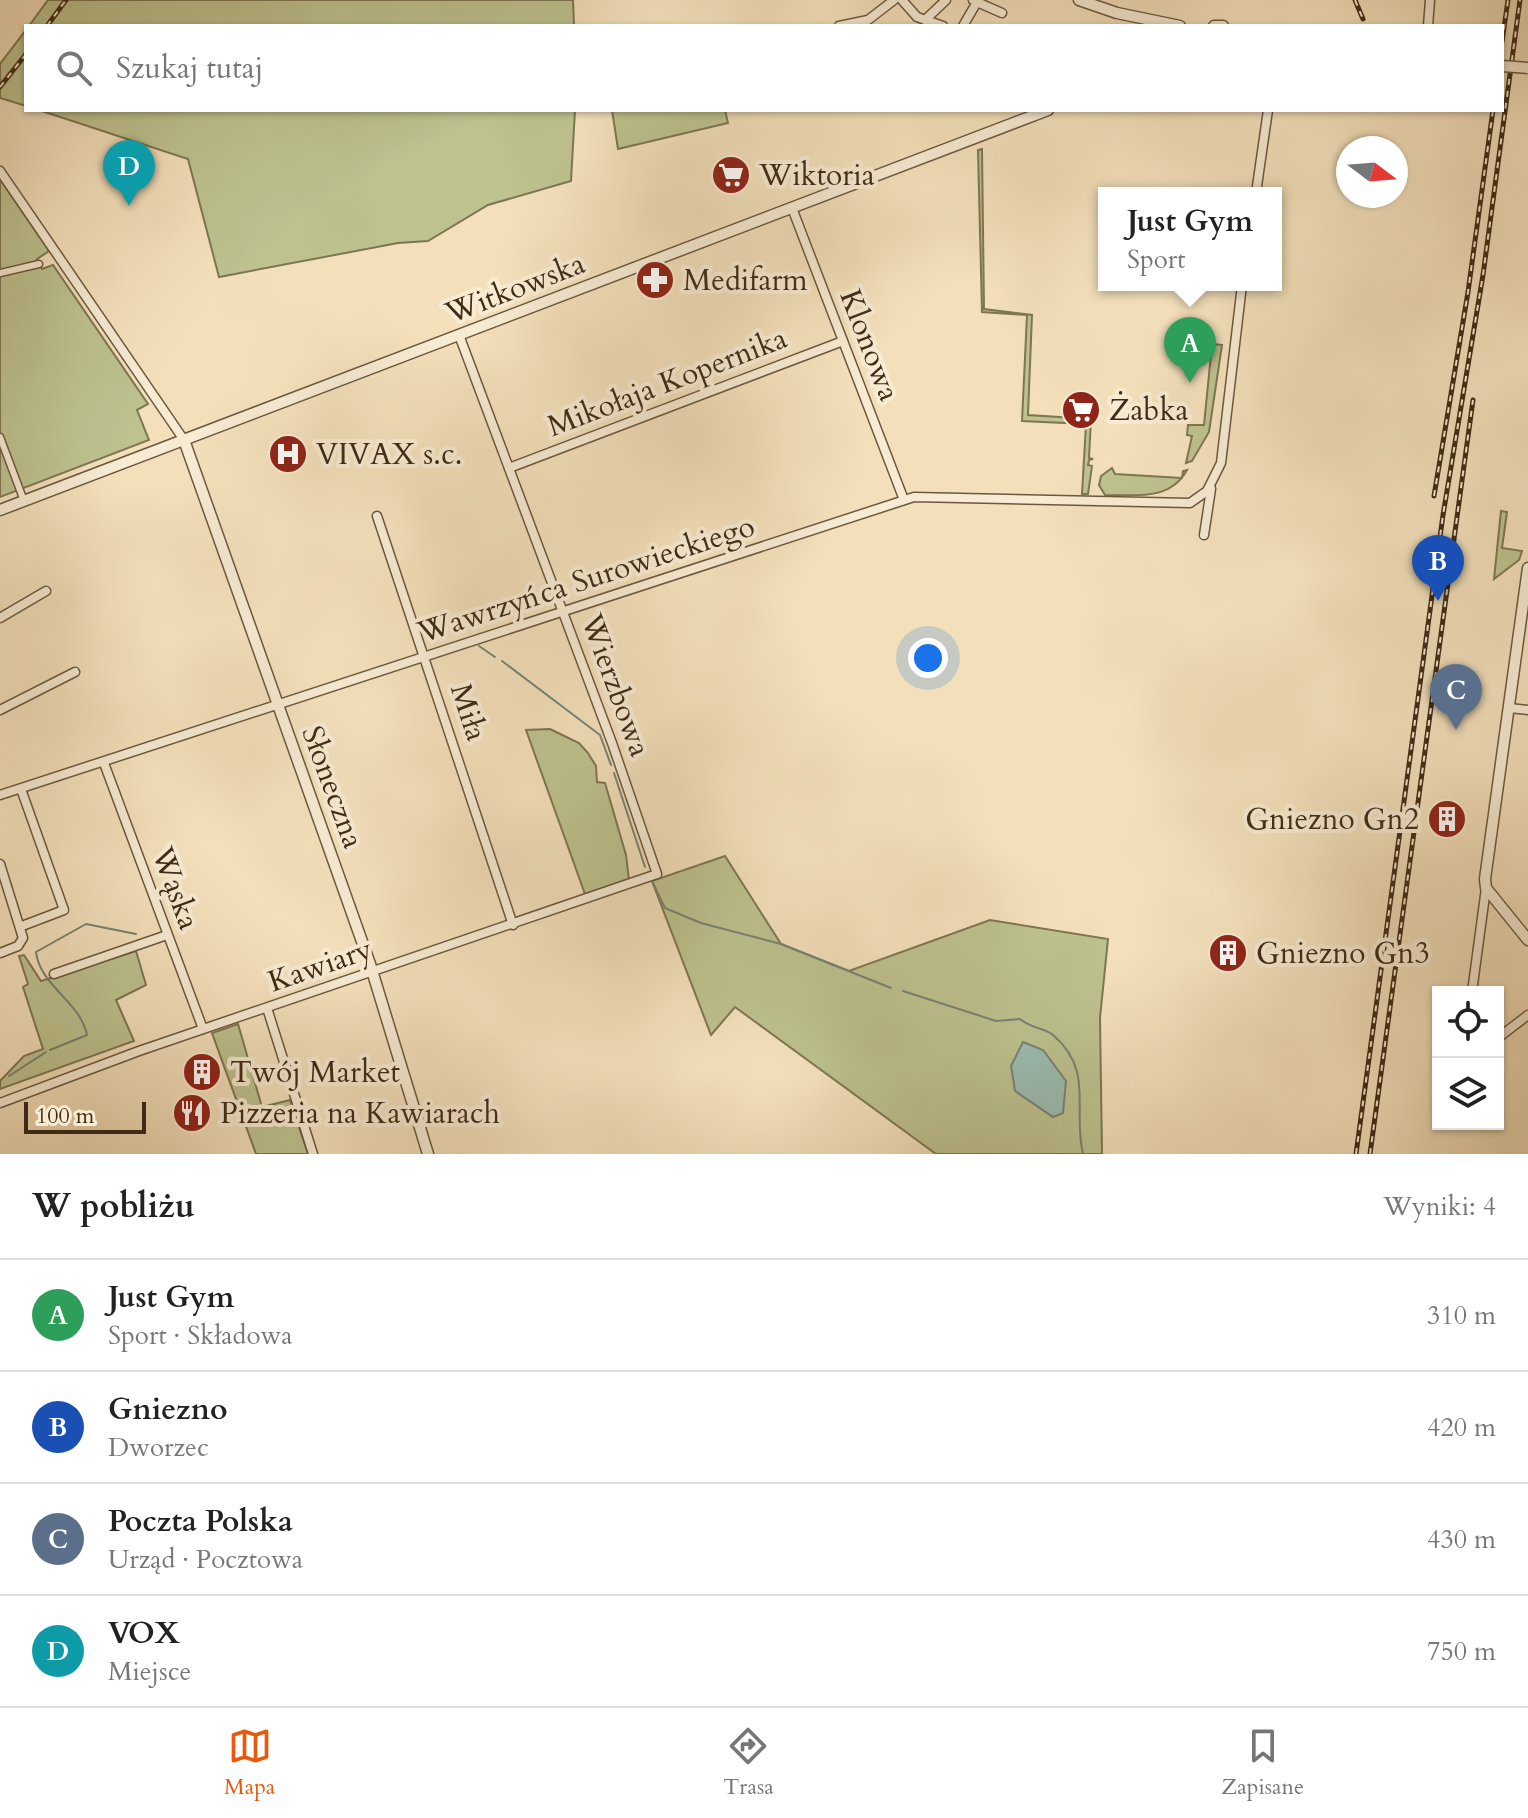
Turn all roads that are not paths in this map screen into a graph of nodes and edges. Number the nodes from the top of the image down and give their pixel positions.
1 (894, 0) edge
2 (902, 0) edge
3 (946, 0) edge
4 (1079, 0) edge
5 (1430, 0) edge
6 (975, 1) edge
7 (1002, 13) dead end
8 (925, 20) junction
9 (849, 24) edge
10 (937, 24) edge
11 (964, 24) edge
12 (1170, 24) edge
13 (1428, 24) edge
14 (1504, 66) edge
15 (1528, 68) edge
16 (1043, 112) edge
17 (1268, 112) edge
18 (0, 171) edge
19 (1257, 187) edge
20 (792, 208) junction
21 (39, 264) dead end
22 (0, 273) edge
23 (1241, 291) edge
24 (459, 335) junction
25 (843, 341) junction
26 (0, 437) edge
27 (184, 440) junction
28 (509, 468) junction
29 (1212, 483) junction
30 (904, 500) junction
31 (24, 501) junction
32 (1195, 501) junction
33 (0, 510) edge
34 (377, 516) dead end
35 (1206, 522) junction
36 (1204, 535) dead end
37 (1528, 568) edge
38 (46, 591) dead end
39 (564, 612) junction
40 (0, 618) edge
41 (425, 656) junction
42 (75, 672) dead end
43 (278, 705) junction
44 (1509, 708) junction
45 (0, 710) edge
46 (1528, 710) edge
47 (104, 763) junction
48 (21, 789) junction
49 (0, 795) edge
50 (0, 864) edge
51 (657, 874) joint
52 (1486, 888) junction
53 (513, 925) junction
54 (22, 926) junction
55 (167, 935) junction
56 (1528, 940) edge
57 (0, 953) edge
58 (373, 973) junction
59 (54, 974) dead end
60 (1473, 986) edge
61 (267, 1008) junction
62 (1528, 1015) edge
63 (203, 1029) junction
64 (1504, 1033) edge
65 (0, 1103) edge
66 (313, 1154) edge
67 (428, 1154) edge

1 - 9 street
2 - 8 street
3 - 8 street
4 - 12 street
5 - 13 street
6 - 7 street
6 - 11 street
8 - 10 street
14 - 15 street, bridge
16 - 20 street, Witkowska
17 - 19 street
18 - 27 street
20 - 24 street, Witkowska
20 - 25 street, Klonowa
21 - 22 street
23 - 29 street
24 - 27 street, Witkowska
24 - 28 street, Wierzbowa
25 - 28 street, Mikołaja Kopernika
25 - 30 street, Klonowa
26 - 31 street
27 - 31 street, Witkowska
27 - 43 street, Słoneczna
28 - 39 street, Wierzbowa
29 - 32 street
29 - 35 street
30 - 32 street, Wawrzyńca Surowieckiego
30 - 39 street, Wawrzyńca Surowieckiego
31 - 33 street, Witkowska
32 - 35 street
34 - 41 street, Miła
35 - 36 street
37 - 44 street
38 - 40 street
39 - 41 street, Wawrzyńca Surowieckiego
39 - 51 street, Wierzbowa
41 - 43 street, Wawrzyńca Surowieckiego
41 - 53 street, Miła
42 - 45 street
43 - 47 street, Wawrzyńca Surowieckiego
43 - 58 street, Słoneczna
44 - 46 street
44 - 52 street
47 - 48 street, Wawrzyńca Surowieckiego
47 - 55 street, Wąska
48 - 49 street, Wawrzyńca Surowieckiego
48 - 54 street
50 - 54 street
51 - 53 street, Kawiary
52 - 56 street
52 - 60 street
53 - 58 street, Kawiary
54 - 57 street
55 - 59 street
55 - 63 street, Wąska
58 - 61 street, Kawiary
58 - 67 street, Słoneczna
61 - 63 street, Kawiary
61 - 66 street
62 - 64 street
63 - 65 street, Kawiary

